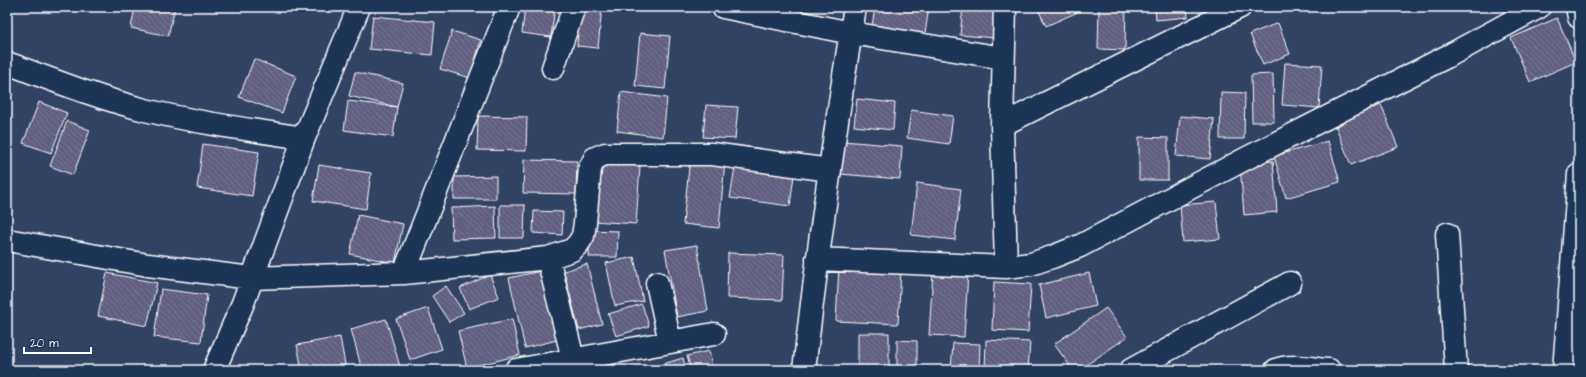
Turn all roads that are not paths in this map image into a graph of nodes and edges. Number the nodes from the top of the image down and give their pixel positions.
1 (359, 7) edge
2 (509, 7) edge
3 (574, 7) edge
4 (723, 7) edge
5 (855, 7) edge
6 (1005, 7) edge
7 (1240, 7) edge
8 (1539, 7) edge
9 (1577, 7) edge
10 (1579, 17) edge
11 (851, 33) junction
12 (1003, 58) junction
13 (7, 63) edge
14 (553, 68) dead end
15 (1002, 126) junction
16 (304, 138) junction
17 (830, 170) junction
18 (1579, 174) edge
19 (1447, 234) dead end
20 (7, 240) edge
21 (548, 258) junction
22 (816, 259) junction
23 (1006, 266) junction
24 (404, 273) junction
25 (251, 278) junction
26 (657, 283) dead end
27 (1290, 283) dead end
28 (714, 334) dead end
29 (670, 342) junction
30 (573, 359) junction
31 (599, 362) edge
32 (522, 369) edge
33 (214, 370) edge
34 (804, 370) edge
35 (1130, 370) edge
36 (1276, 370) edge
37 (1329, 370) edge
38 (1456, 370) edge
39 (1564, 370) edge

1 - 16 street
2 - 24 street
3 - 14 street
4 - 11 street
5 - 11 street
6 - 12 street
7 - 15 street
8 - 23 street
9 - 10 street
11 - 12 street
11 - 17 street
12 - 15 street
13 - 16 street
15 - 23 street
16 - 25 street
17 - 21 street
17 - 22 street
18 - 39 street
19 - 38 street
20 - 25 street
21 - 24 street
21 - 30 street
22 - 23 street
22 - 34 street
24 - 25 street
25 - 33 street
26 - 29 street
27 - 35 street
28 - 29 street
29 - 31 street
30 - 31 street
30 - 32 street
36 - 37 street

